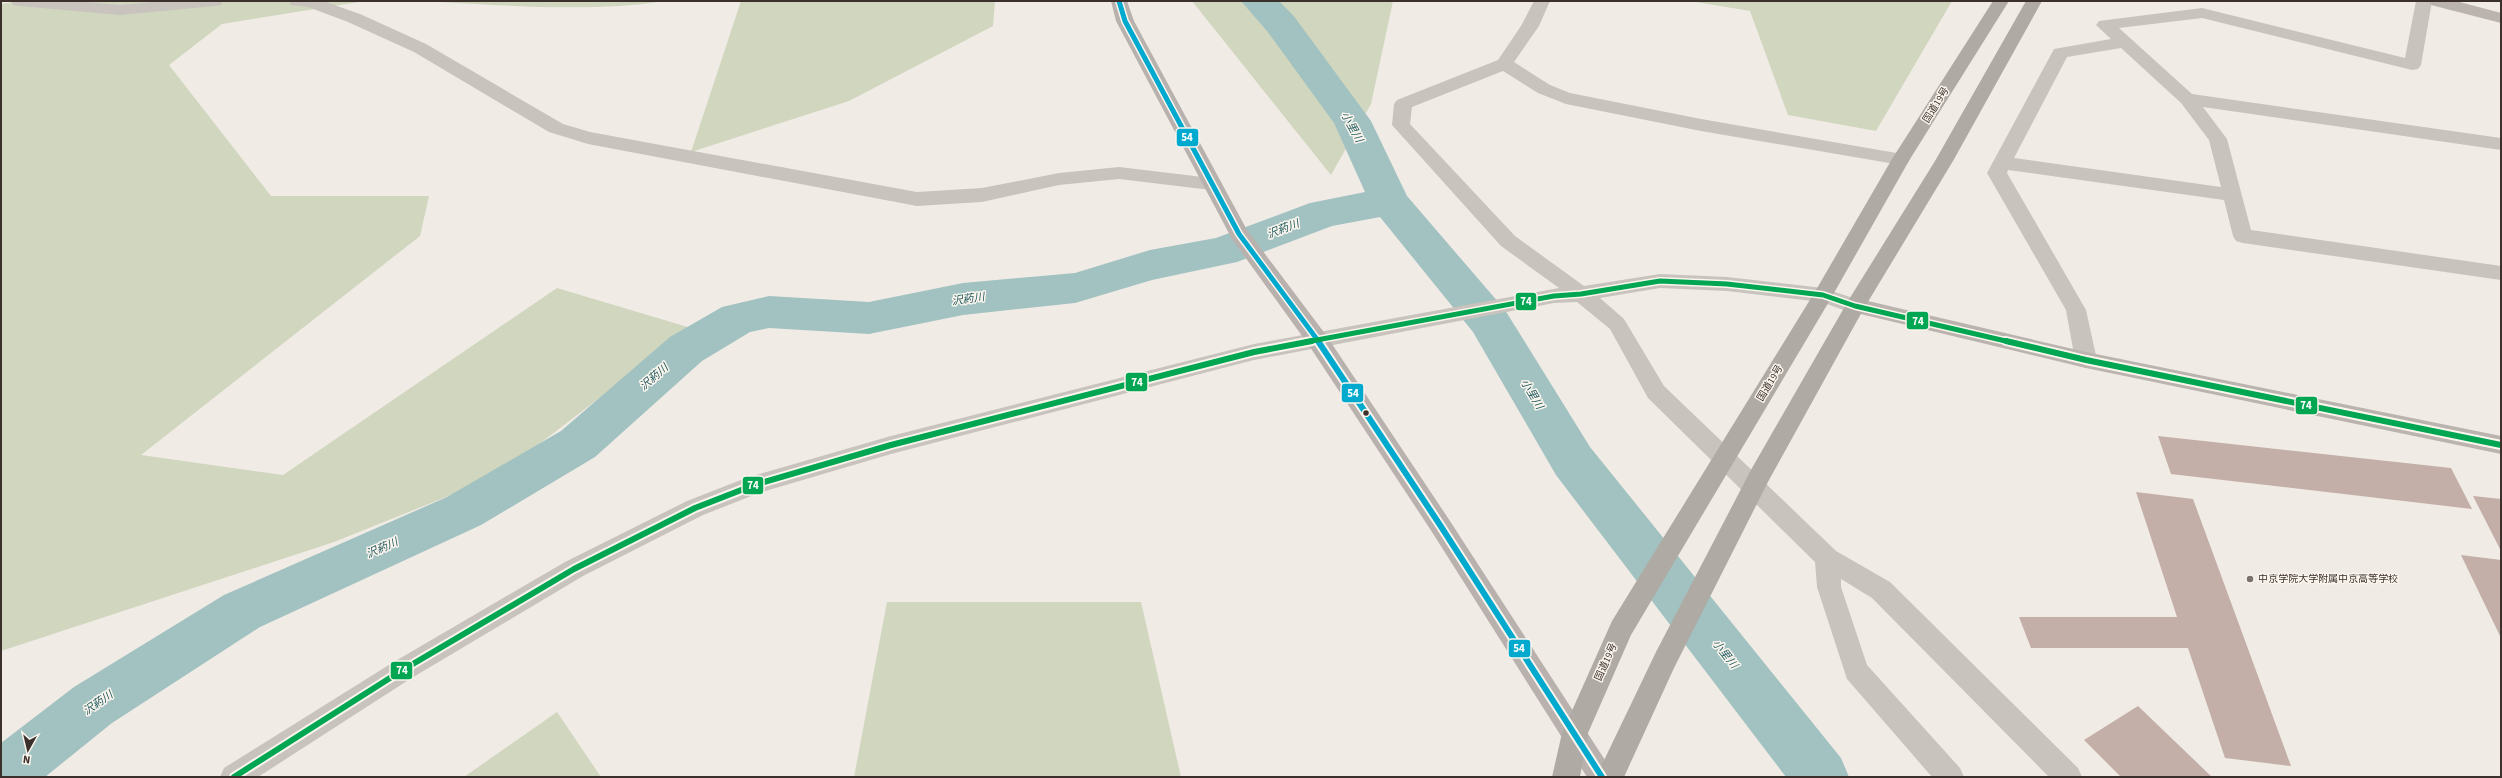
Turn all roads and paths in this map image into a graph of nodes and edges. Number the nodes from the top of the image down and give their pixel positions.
1 (20, 1) edge
2 (215, 1) edge
3 (297, 1) edge
4 (1119, 1) edge
5 (1542, 1) edge
6 (2001, 1) edge
7 (2034, 1) edge
8 (2424, 1) edge
9 (2437, 1) edge
10 (2501, 18) edge
11 (2126, 42) junction
12 (1504, 64) junction
13 (2187, 99) junction
14 (2501, 144) edge
15 (1902, 159) junction
16 (2002, 163) junction
17 (1211, 184) junction
18 (2232, 195) junction
19 (2501, 273) edge
20 (1581, 294) junction
21 (1823, 295) junction
22 (1855, 306) junction
23 (1318, 341) junction
24 (2086, 360) junction
25 (2501, 445) edge
26 (1827, 558) junction
27 (1575, 733) junction
28 (234, 777) edge
29 (1566, 777) edge
30 (1602, 777) edge
31 (1610, 777) edge
32 (1950, 777) edge
33 (2068, 777) edge

1 - 2 street
3 - 17 street
4 - 17 main road
5 - 12 street
6 - 15 highway, 国道19号
7 - 22 highway
8 - 11 street
9 - 10 street
11 - 13 street
11 - 16 street
12 - 15 street
12 - 20 street
13 - 14 street
13 - 18 street
15 - 21 highway, 国道19号
16 - 18 street
16 - 24 street
17 - 23 main road
18 - 19 street
20 - 21 street
20 - 23 street
20 - 26 street
21 - 22 street
21 - 27 highway, 国道19号
22 - 24 street
22 - 31 highway
23 - 27 main road
23 - 28 street
24 - 25 street
26 - 32 street
26 - 33 street
27 - 29 highway, 国道19号
27 - 30 main road

